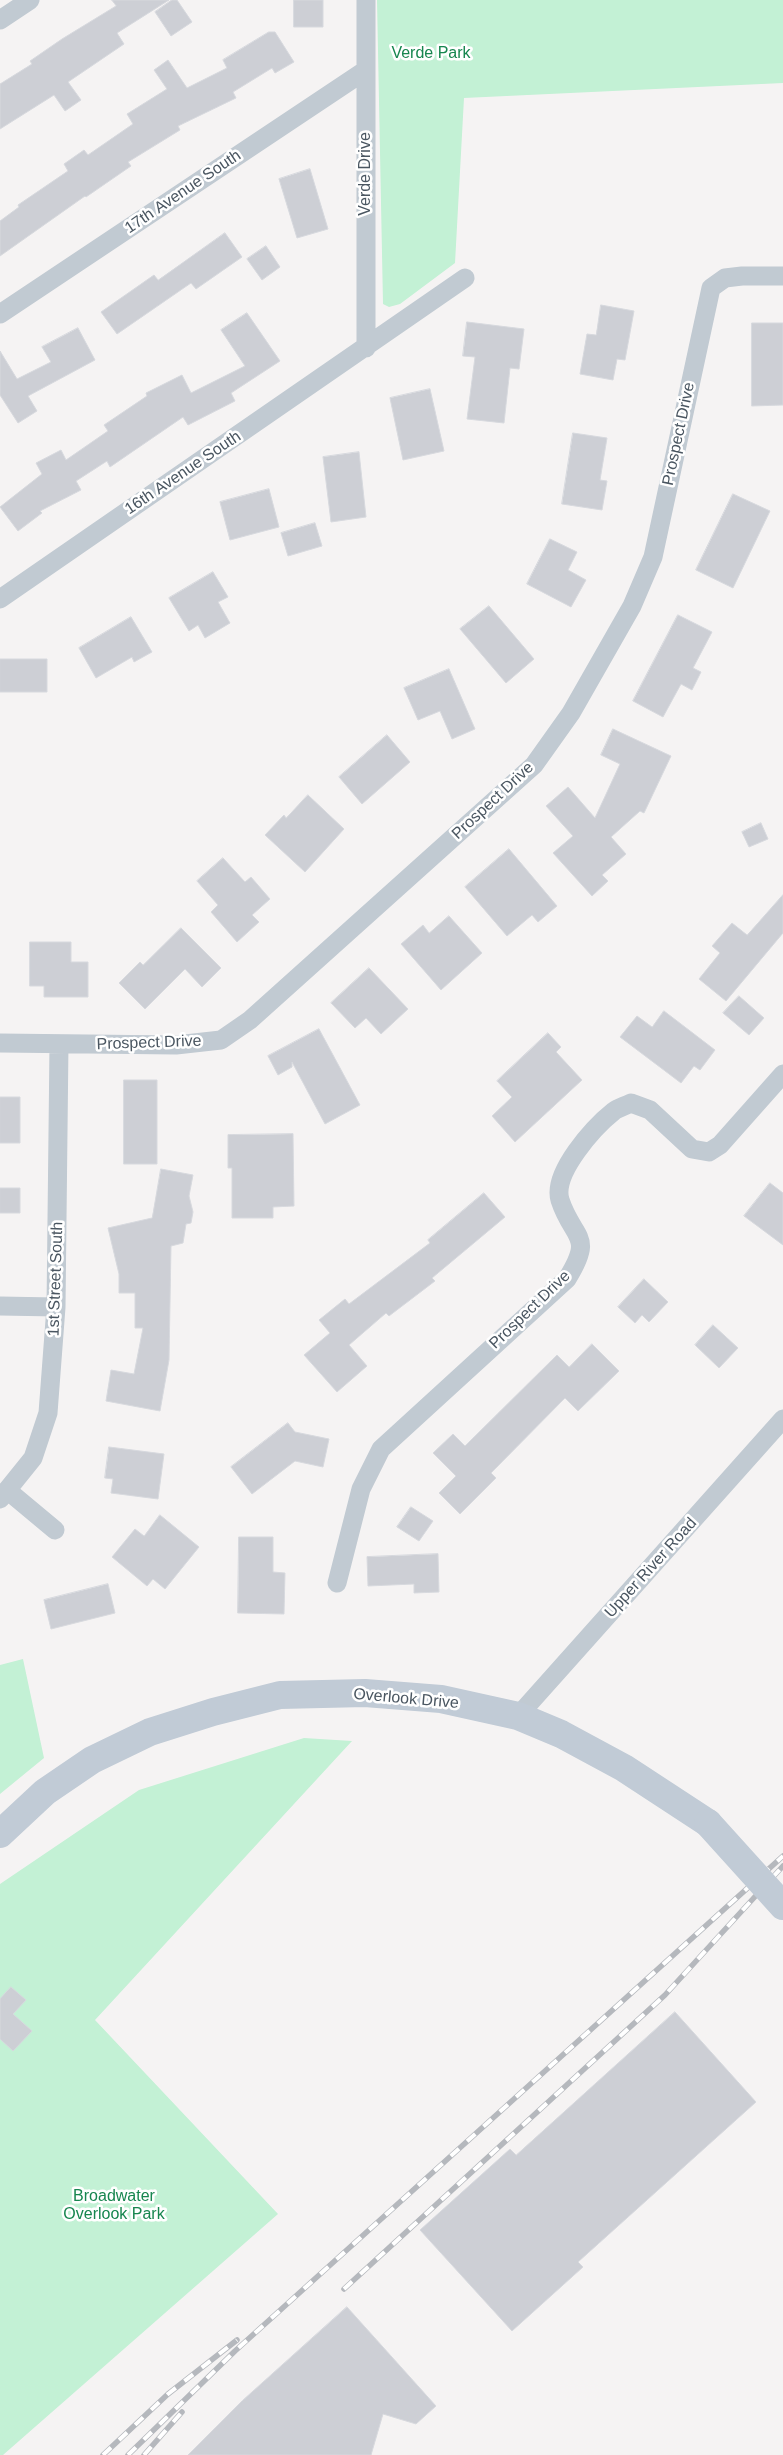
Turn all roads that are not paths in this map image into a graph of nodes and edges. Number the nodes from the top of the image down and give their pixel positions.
1 (30, 0) edge
2 (366, 0) edge
3 (0, 20) edge
4 (366, 70) junction
5 (783, 276) edge
6 (465, 278) dead end
7 (0, 314) edge
8 (366, 348) junction
9 (0, 599) edge
10 (0, 1043) edge
11 (59, 1044) junction
12 (783, 1074) edge
13 (0, 1306) edge
14 (56, 1307) junction
15 (783, 1419) edge
16 (4, 1494) edge
17 (55, 1530) dead end
18 (337, 1583) dead end
19 (518, 1716) junction
20 (0, 1834) edge
21 (783, 1906) edge

1 - 3 street
2 - 4 street, Verde Drive
4 - 7 street, 17th Avenue South
4 - 8 street, Verde Drive
5 - 11 street, Prospect Drive
6 - 8 street, 16th Avenue South
8 - 9 street, 16th Avenue South
10 - 11 street, Prospect Drive
11 - 14 street, 1st Street South
12 - 18 street, Prospect Drive
13 - 14 street
14 - 16 street, 1st Street South
15 - 19 street, Upper River Road
16 - 17 street
19 - 20 main road, Overlook Drive
19 - 21 main road, Overlook Drive, bridge

